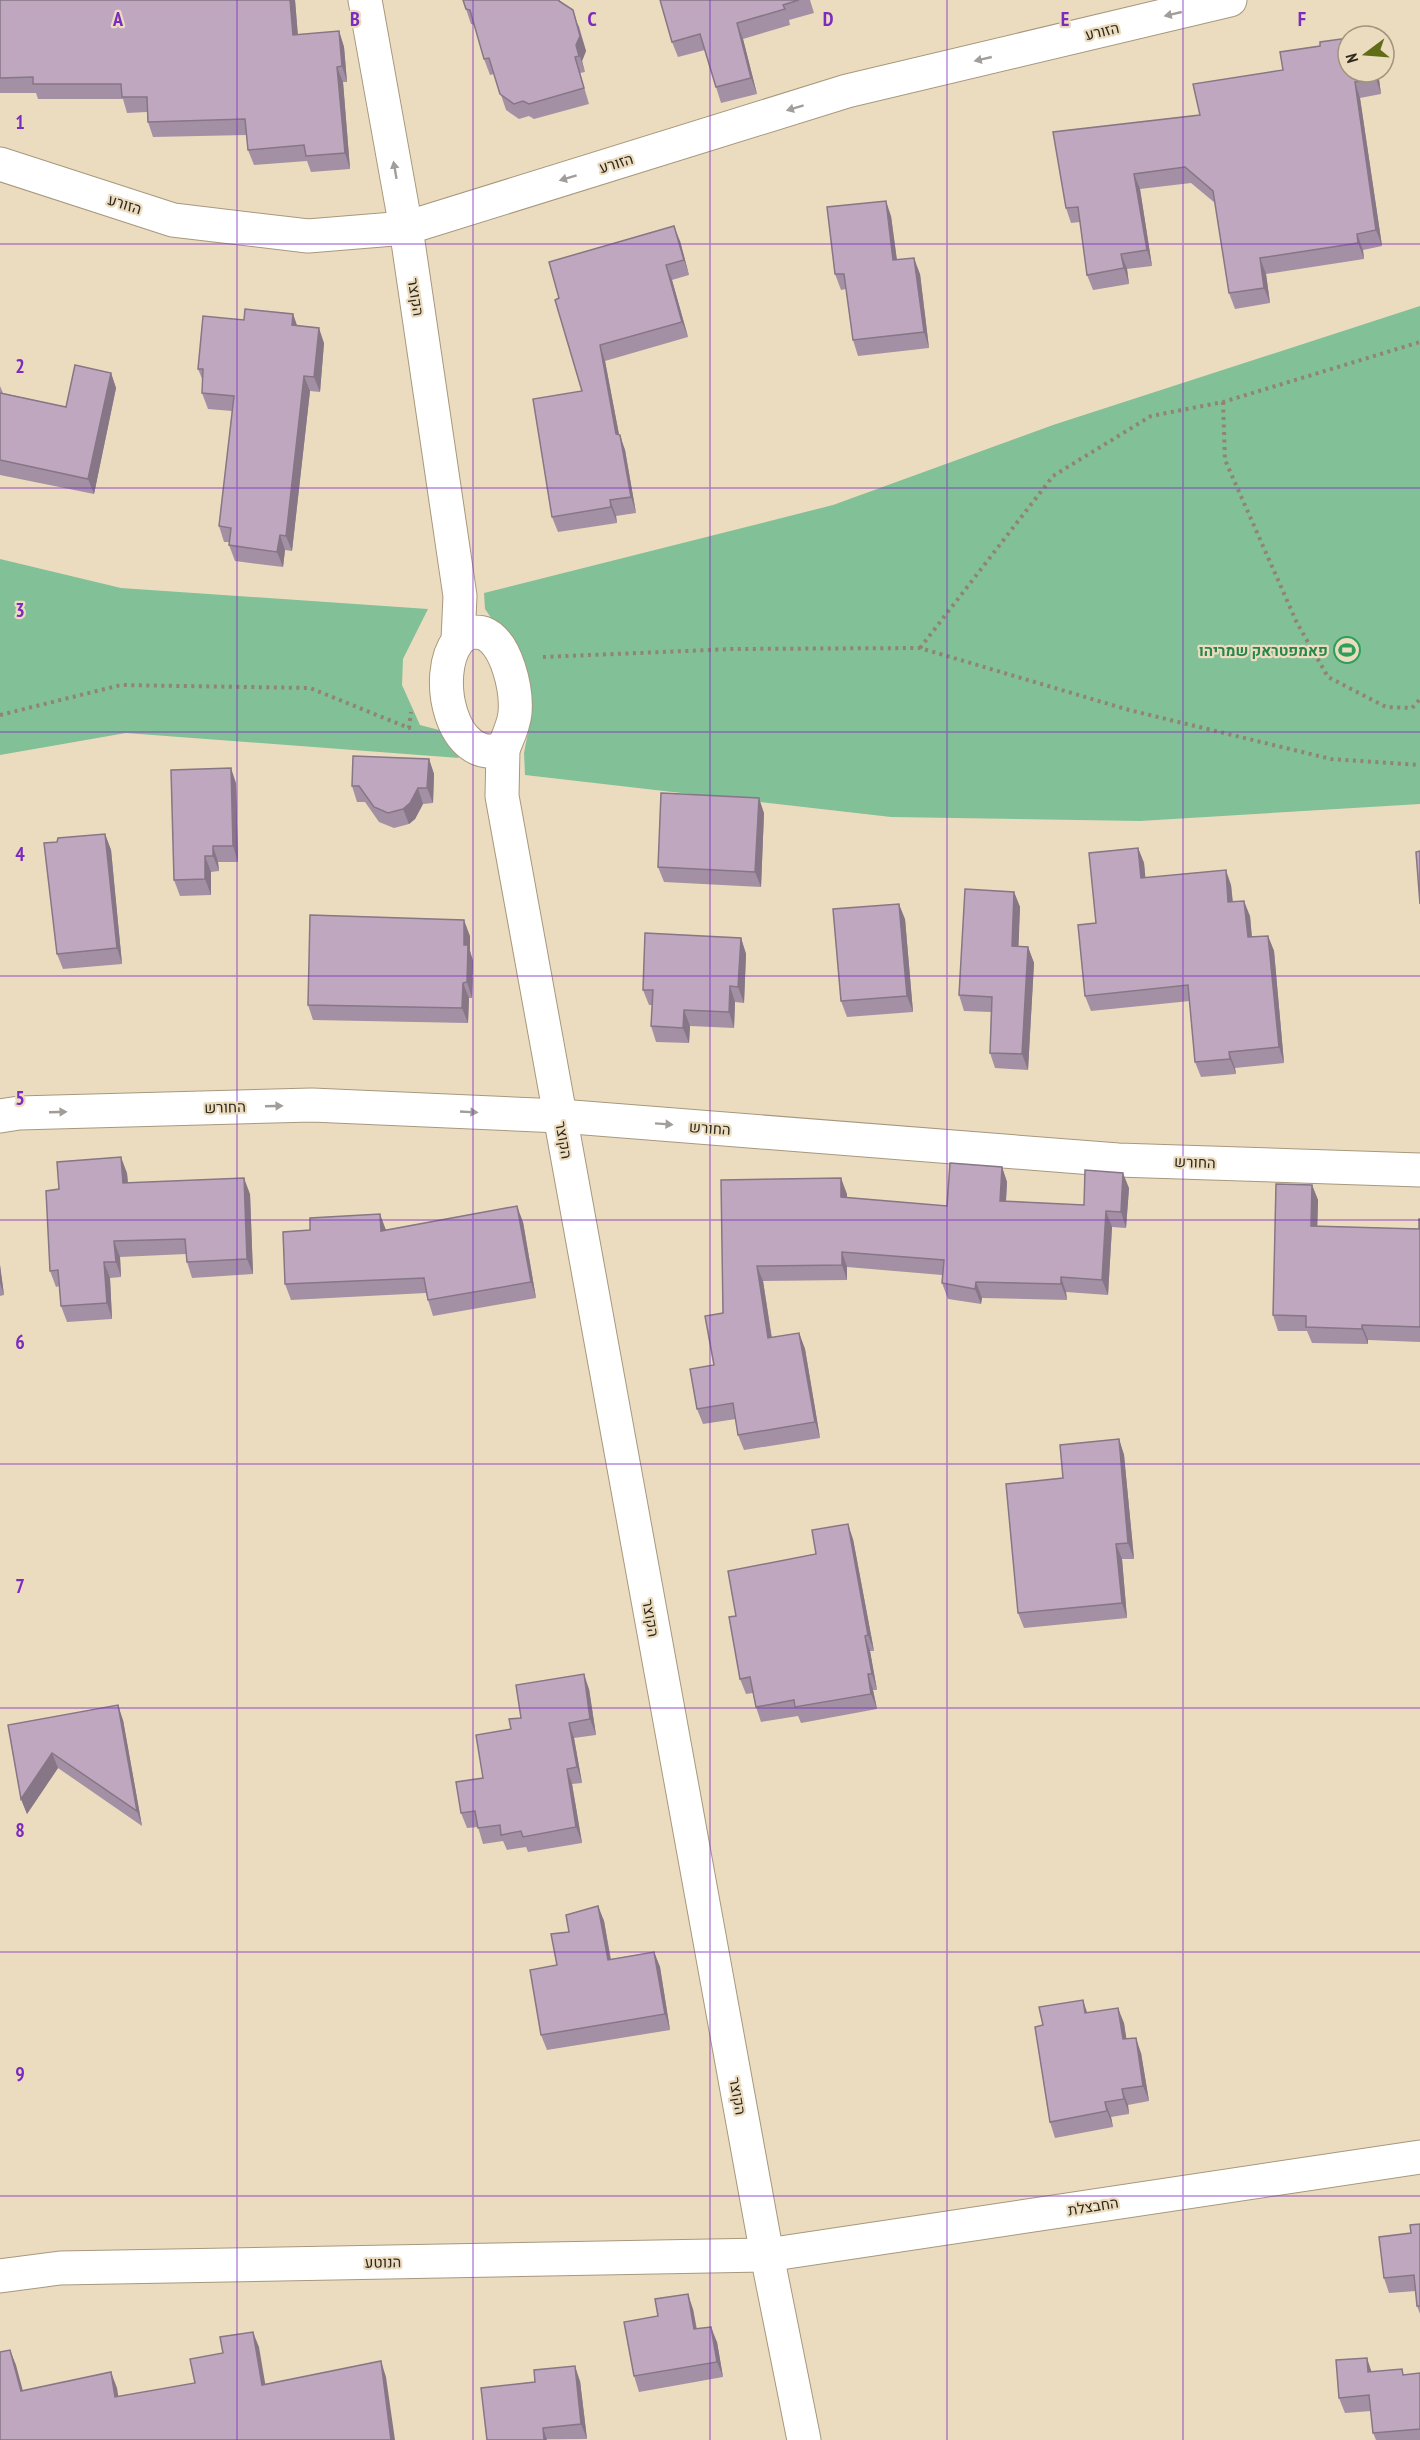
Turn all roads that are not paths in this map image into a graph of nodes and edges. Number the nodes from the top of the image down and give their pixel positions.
1 (365, 0) edge
2 (1230, 0) edge
3 (0, 164) edge
4 (406, 228) junction
5 (481, 643) junction
6 (493, 750) junction
7 (0, 1116) edge
8 (560, 1116) junction
9 (1420, 1170) edge
10 (1420, 2157) edge
11 (767, 2255) junction
12 (0, 2276) edge
13 (804, 2440) edge

4 -> 1 street, הקוצר
2 -> 4 street, הזורע
3 - 4 street, הזורע
4 - 5 street, הקוצר
5 - 6 street, הקוצר
5 - 6 street
6 - 8 street, הקוצר
7 -> 8 street, החורש
8 -> 9 street, החורש
8 - 11 street, הקוצר
10 - 11 street, החבצלת
11 - 12 street, הנוטע
11 - 13 street, הקוצר

